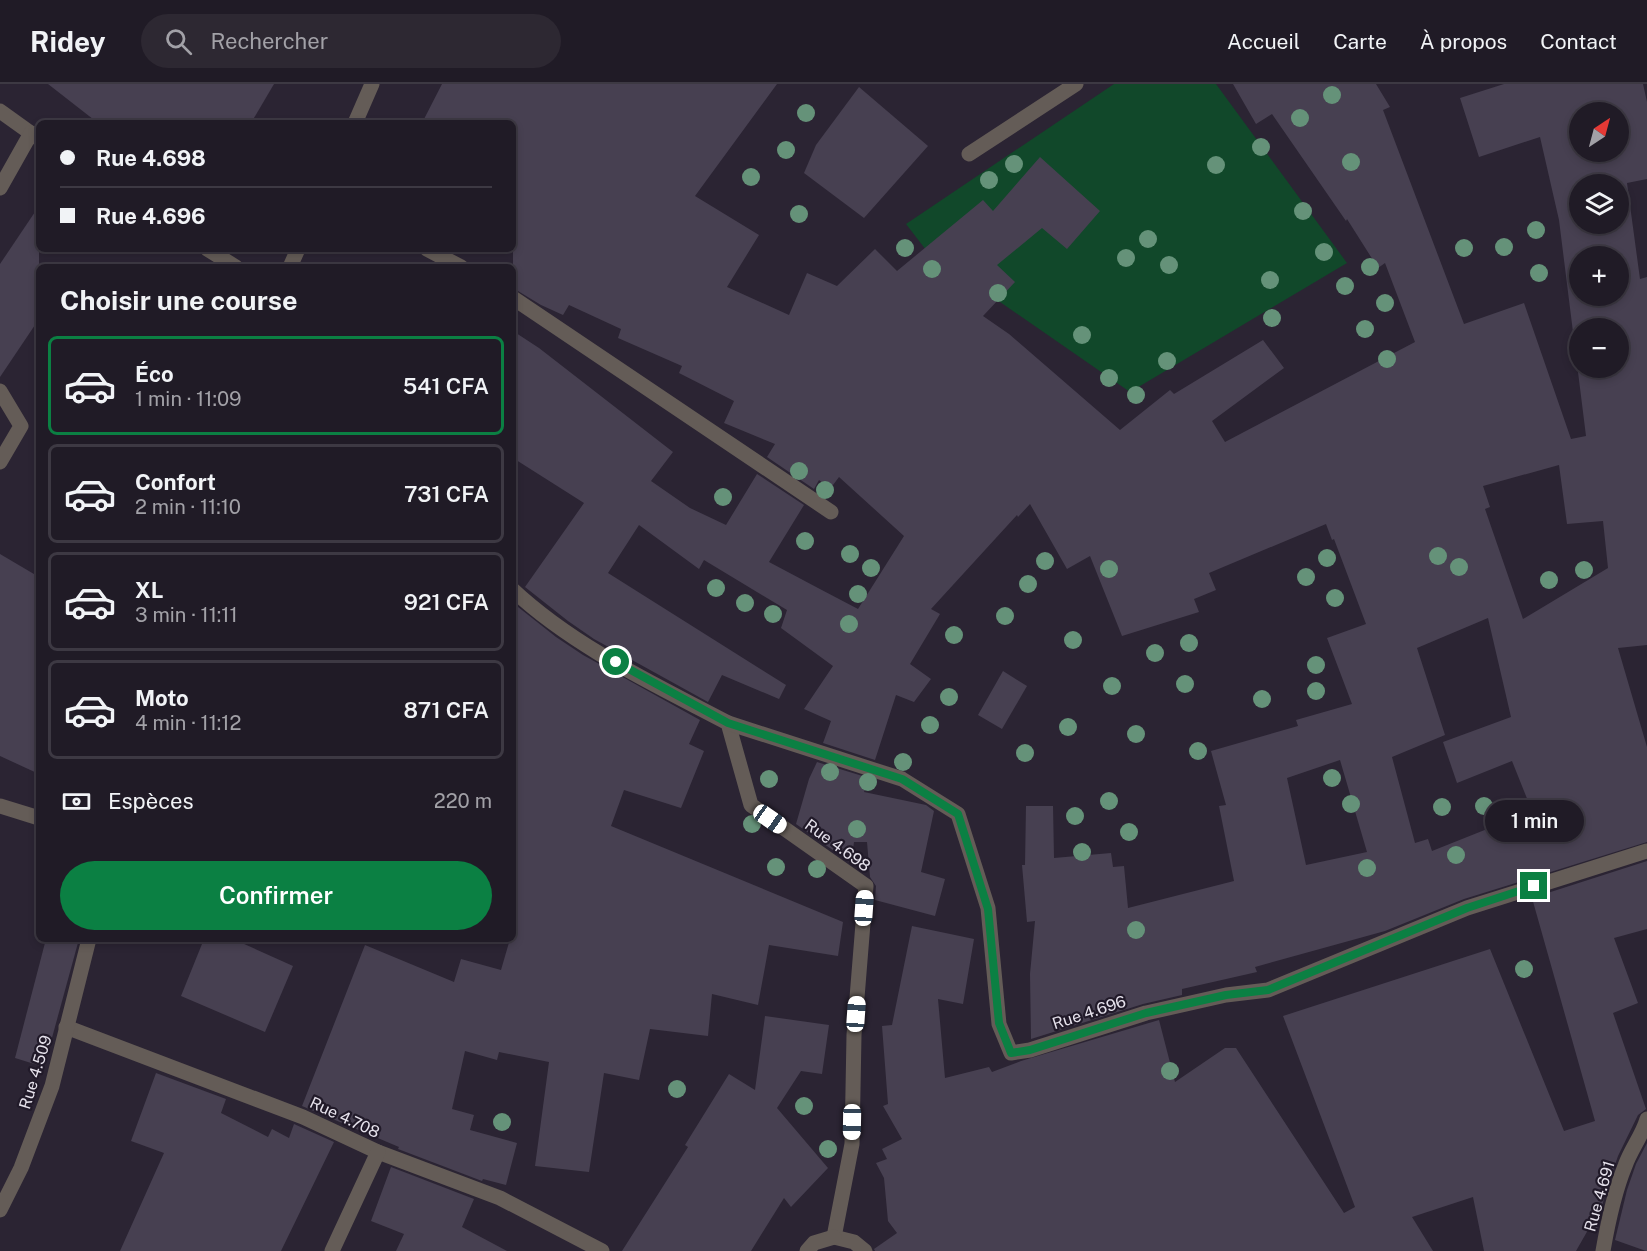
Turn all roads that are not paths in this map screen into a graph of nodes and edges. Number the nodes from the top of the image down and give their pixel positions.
1 (372, 84) edge
2 (1076, 84) edge
3 (0, 111) edge
4 (356, 120) edge
5 (35, 136) edge
6 (969, 154) dead end
7 (0, 188) edge
8 (212, 252) edge
9 (434, 252) edge
10 (231, 264) edge
11 (456, 264) edge
12 (516, 300) edge
13 (0, 391) edge
14 (0, 462) edge
15 (831, 512) dead end
16 (516, 592) edge
17 (728, 723) junction
18 (0, 806) edge
19 (36, 817) edge
20 (1647, 851) edge
21 (88, 942) edge
22 (66, 1027) junction
23 (1647, 1119) edge
24 (378, 1152) junction
25 (0, 1210) edge
26 (834, 1237) junction
27 (332, 1251) edge
28 (602, 1251) edge
29 (807, 1251) edge
30 (865, 1251) edge
31 (1603, 1251) edge

1 - 4 street
2 - 6 street
3 - 5 street
5 - 7 street
8 - 10 street
9 - 11 street
12 - 15 street
13 - 14 street
16 - 17 street
17 - 20 street, Rue 4.696
17 - 26 street, Rue 4.698
18 - 19 street
21 - 22 street, Rue 4.509
22 - 24 street, Rue 4.708
22 - 25 street, Rue 4.509
23 - 31 street, Rue 4.691
24 - 27 street
24 - 28 street, Rue 4.708
26 - 29 street
26 - 30 street

